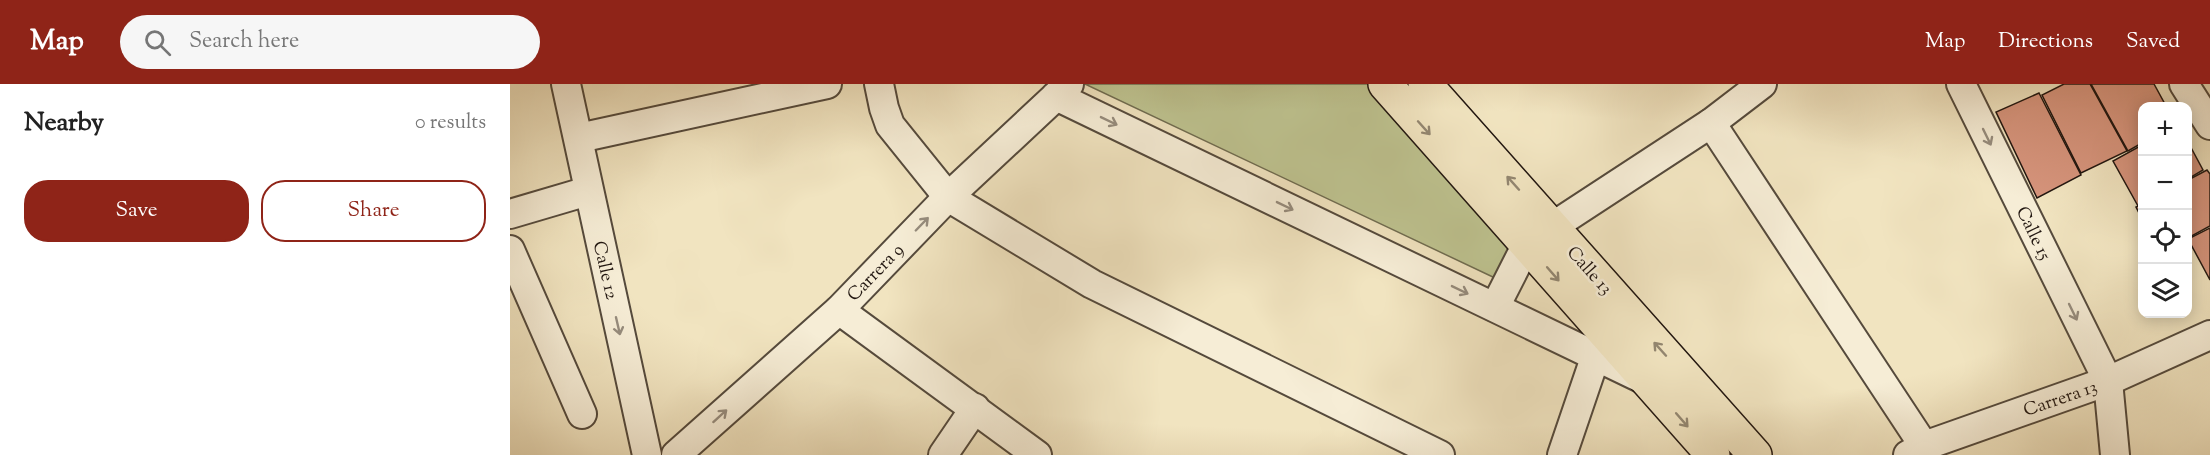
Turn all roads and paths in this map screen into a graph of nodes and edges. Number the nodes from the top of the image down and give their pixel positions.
1 (566, 84) edge
2 (827, 84) edge
3 (879, 84) edge
4 (1385, 84) edge
5 (1425, 84) edge
6 (1762, 84) edge
7 (1961, 84) edge
8 (2184, 84) edge
9 (1063, 90) edge
10 (1711, 123) junction
11 (2210, 125) edge
12 (579, 138) junction
13 (588, 191) junction
14 (948, 197) junction
15 (510, 214) edge
16 (1540, 235) junction
17 (510, 250) edge
18 (1495, 307) junction
19 (839, 310) junction
20 (2210, 335) edge
21 (1596, 355) junction
22 (2108, 381) junction
23 (1650, 383) junction
24 (975, 408) junction
25 (582, 414) dead end
26 (1916, 450) edge
27 (647, 455) edge
28 (676, 455) edge
29 (943, 455) edge
30 (1037, 455) edge
31 (1440, 455) edge
32 (1562, 455) edge
33 (1713, 455) edge
34 (1755, 455) edge
35 (2115, 455) edge

1 - 12 street, Calle 12
2 - 12 street
3 - 14 street
4 -> 16 main road, Calle 13
16 -> 5 main road, Calle 13
6 - 10 street
7 -> 22 street, Calle 15
8 - 11 street
9 - 14 street, Carrera 9
9 -> 18 street
10 - 16 street
10 - 26 street
12 - 13 street, Calle 12
13 - 15 street
13 -> 27 street, Calle 12
19 -> 14 street, Carrera 9
14 - 31 street
16 - 18 street
16 -> 23 main road, Calle 13
34 -> 16 main road, Calle 13
17 - 25 street
18 - 21 street
19 - 24 street
28 -> 19 street, Carrera 9
20 - 22 street, Carrera 13
21 - 23 street
21 - 32 street
22 - 26 street, Carrera 13
22 - 35 street
23 -> 33 main road, Calle 13
24 - 29 street
24 - 30 street

